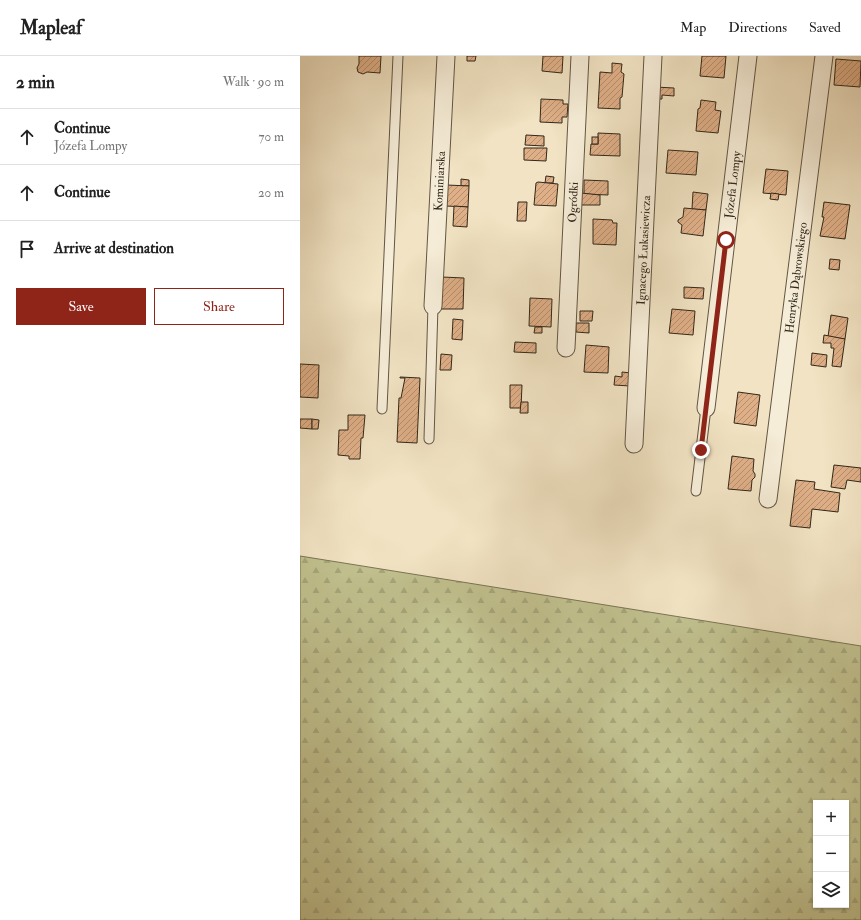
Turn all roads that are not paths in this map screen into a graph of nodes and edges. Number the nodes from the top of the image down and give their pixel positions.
1 (398, 56) edge
2 (446, 56) edge
3 (580, 56) edge
4 (653, 56) edge
5 (748, 56) edge
6 (824, 56) edge
7 (433, 306) joint
8 (566, 348) dead end
9 (706, 408) joint
10 (382, 409) dead end
11 (429, 439) dead end
12 (634, 444) dead end
13 (696, 491) dead end
14 (768, 499) dead end

1 - 10 lane
2 - 7 street, Kominiarska
3 - 8 street, Ogródki
4 - 12 street, Ignacego Łukasiewicza
5 - 9 street, Józefa Lompy
6 - 14 street, Henryka Dąbrowskiego
7 - 11 lane
9 - 13 lane

